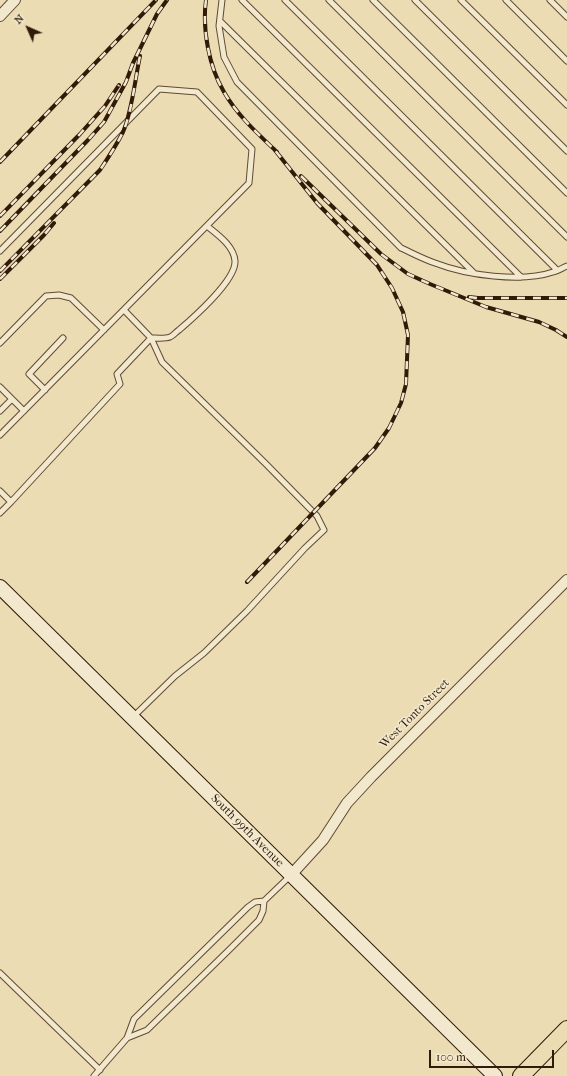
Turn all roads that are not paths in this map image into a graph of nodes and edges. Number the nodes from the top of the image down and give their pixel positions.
1 (15, 0) edge
2 (222, 0) edge
3 (242, 0) edge
4 (285, 0) edge
5 (329, 0) edge
6 (373, 0) edge
7 (415, 0) edge
8 (461, 0) edge
9 (506, 0) edge
10 (550, 0) edge
11 (0, 16) edge
12 (567, 17) edge
13 (220, 22) junction
14 (567, 60) edge
15 (567, 105) edge
16 (567, 151) edge
17 (567, 193) edge
18 (207, 226) junction
19 (567, 237) edge
20 (0, 251) edge
21 (567, 266) edge
22 (557, 270) junction
23 (475, 274) junction
24 (521, 277) junction
25 (124, 310) junction
26 (104, 330) junction
27 (63, 338) dead end
28 (151, 338) junction
29 (0, 343) edge
30 (0, 387) edge
31 (45, 390) junction
32 (12, 399) junction
33 (0, 411) edge
34 (24, 411) junction
35 (0, 435) edge
36 (0, 491) edge
37 (11, 502) junction
38 (0, 513) edge
39 (567, 580) edge
40 (0, 587) edge
41 (133, 718) junction
42 (291, 875) junction
43 (264, 901) junction
44 (0, 973) edge
45 (567, 1029) edge
46 (128, 1038) junction
47 (100, 1070) junction
48 (94, 1076) edge
49 (495, 1076) edge
50 (521, 1076) edge

1 - 11 street
2 - 13 lane
3 - 24 lane
4 - 22 lane
5 - 19 lane
6 - 17 lane
7 - 16 lane
8 - 15 lane
9 - 14 lane
10 - 12 lane
13 - 23 lane
13 - 23 lane
18 - 20 lane
18 - 25 lane
18 - 28 lane
21 - 22 lane
22 - 24 lane
23 - 24 lane
25 - 26 lane
25 - 28 lane
26 - 29 lane
26 - 31 lane
27 - 31 lane
28 - 37 lane
28 - 41 lane
30 - 32 lane
31 - 34 lane
32 - 33 lane
32 - 34 lane
34 - 35 lane
36 - 37 lane
37 - 38 lane
39 - 42 street, West Tonto Street
40 - 41 main road, South 99th Avenue
41 - 42 main road, South 99th Avenue
42 - 43 lane
42 - 49 main road, South 99th Avenue
43 - 46 lane
43 - 46 lane
44 - 47 lane
45 - 50 main road
46 - 47 lane
47 - 48 lane

